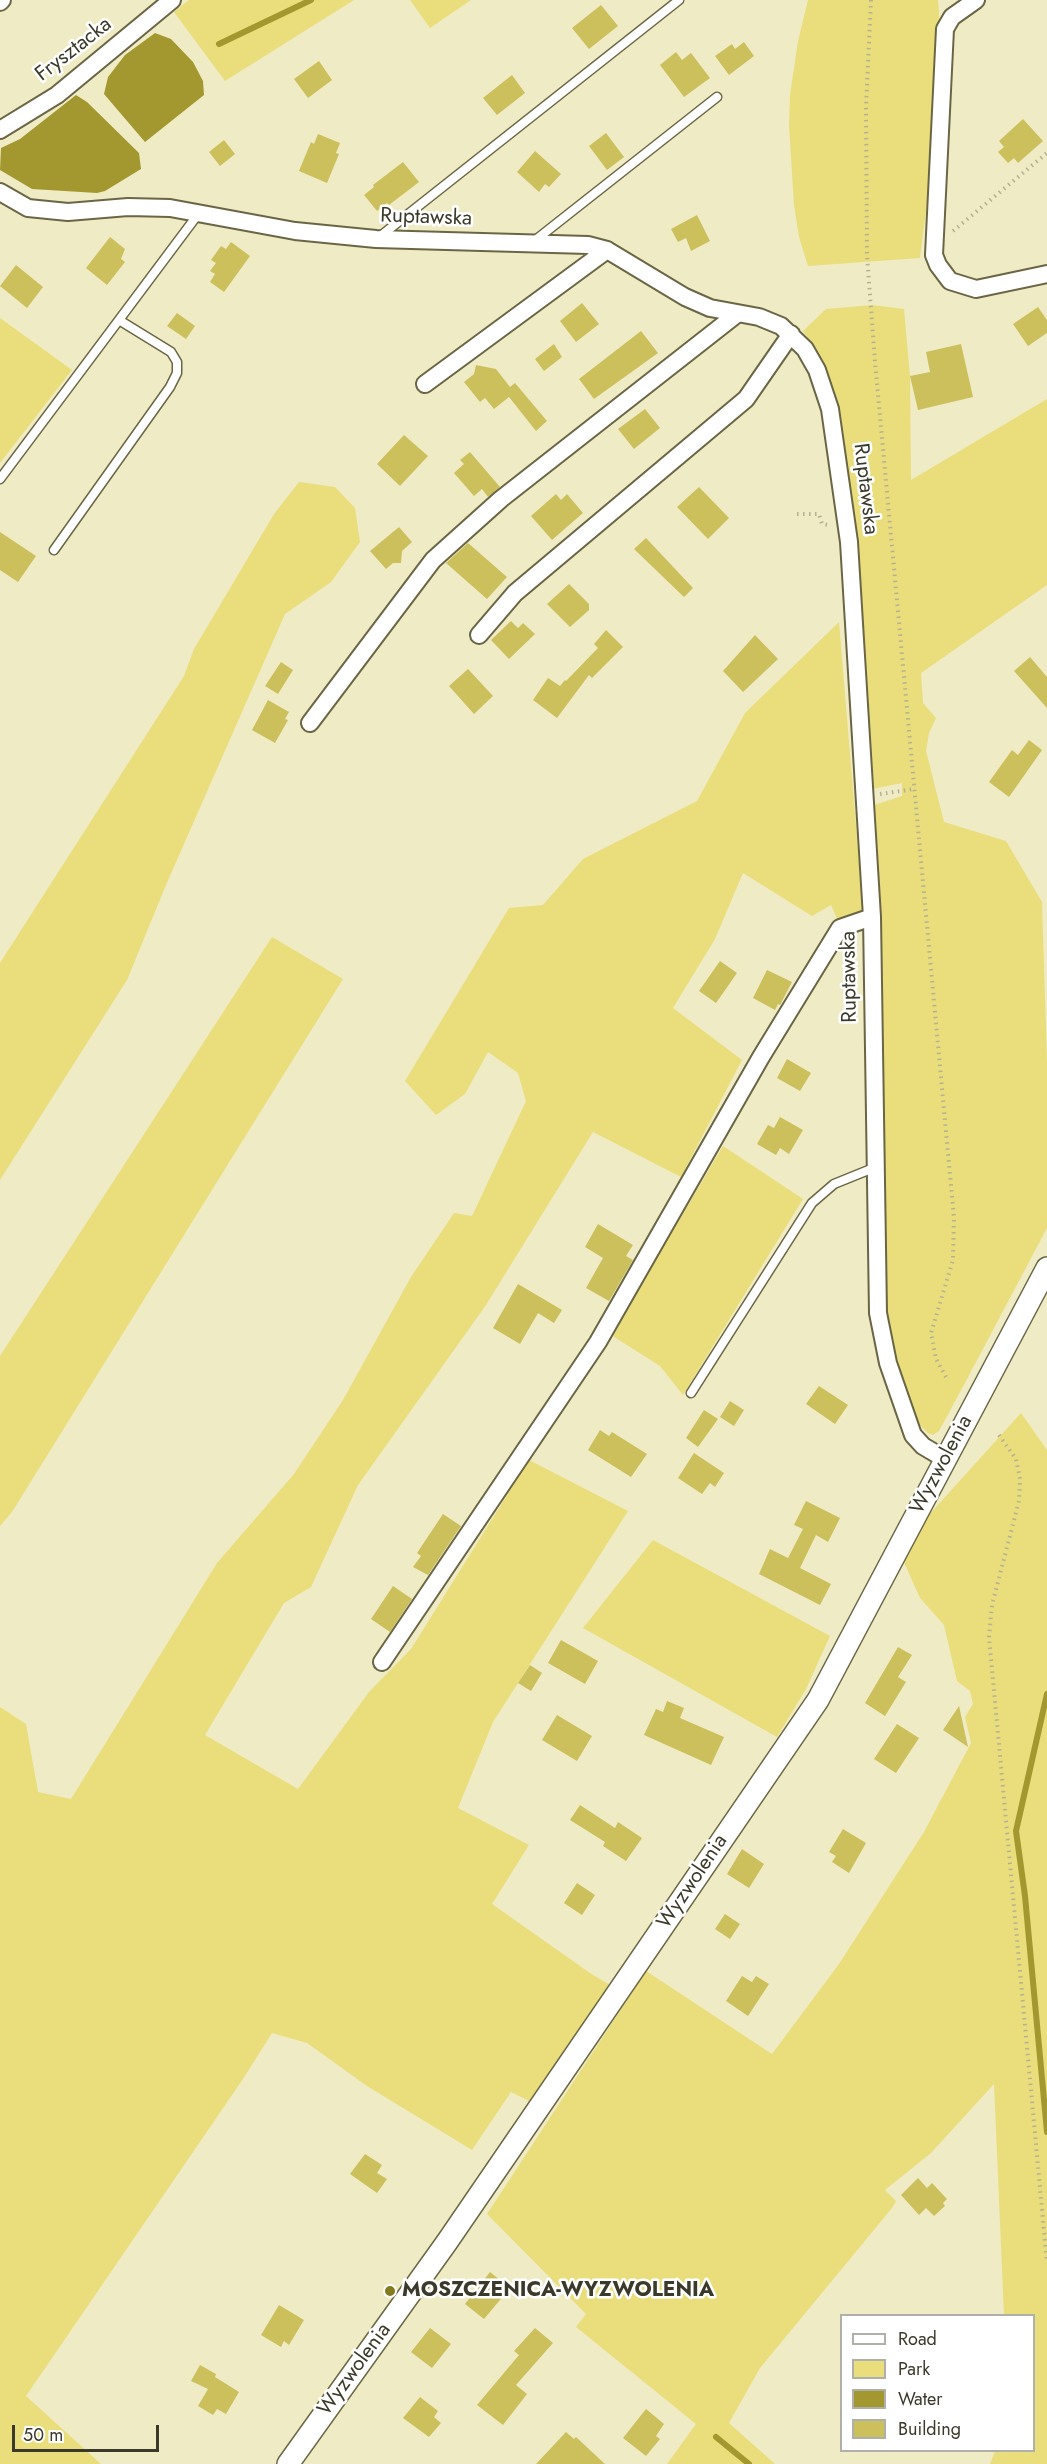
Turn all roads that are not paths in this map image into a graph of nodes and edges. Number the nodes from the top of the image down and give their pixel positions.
1 (172, 0) edge
2 (679, 0) edge
3 (976, 0) edge
4 (717, 97) dead end
5 (0, 130) edge
6 (0, 192) edge
7 (199, 213) junction
8 (376, 239) junction
9 (533, 242) junction
10 (608, 250) junction
11 (1047, 274) edge
12 (737, 314) junction
13 (119, 320) junction
14 (791, 334) junction
15 (425, 384) dead end
16 (0, 479) edge
17 (54, 550) dead end
18 (479, 635) dead end
19 (310, 723) dead end
20 (872, 917) junction
21 (876, 1167) junction
22 (1047, 1268) edge
23 (691, 1393) dead end
24 (945, 1459) junction
25 (382, 1662) dead end
26 (288, 2464) edge

1 - 5 street, Frysztacka
2 - 8 lane
3 - 11 street
4 - 9 lane
6 - 7 street, Ruptawska
7 - 8 street, Ruptawska
7 - 13 lane
8 - 9 street, Ruptawska
9 - 10 street, Ruptawska
10 - 12 street, Ruptawska
10 - 15 street
12 - 14 street, Ruptawska
12 - 19 street
13 - 16 lane
13 - 17 lane
14 - 18 street
14 - 20 street, Ruptawska
20 - 21 street, Ruptawska
20 - 25 street
21 - 23 lane
21 - 24 street, Ruptawska
22 - 24 street, Wyzwolenia
24 - 26 street, Wyzwolenia

